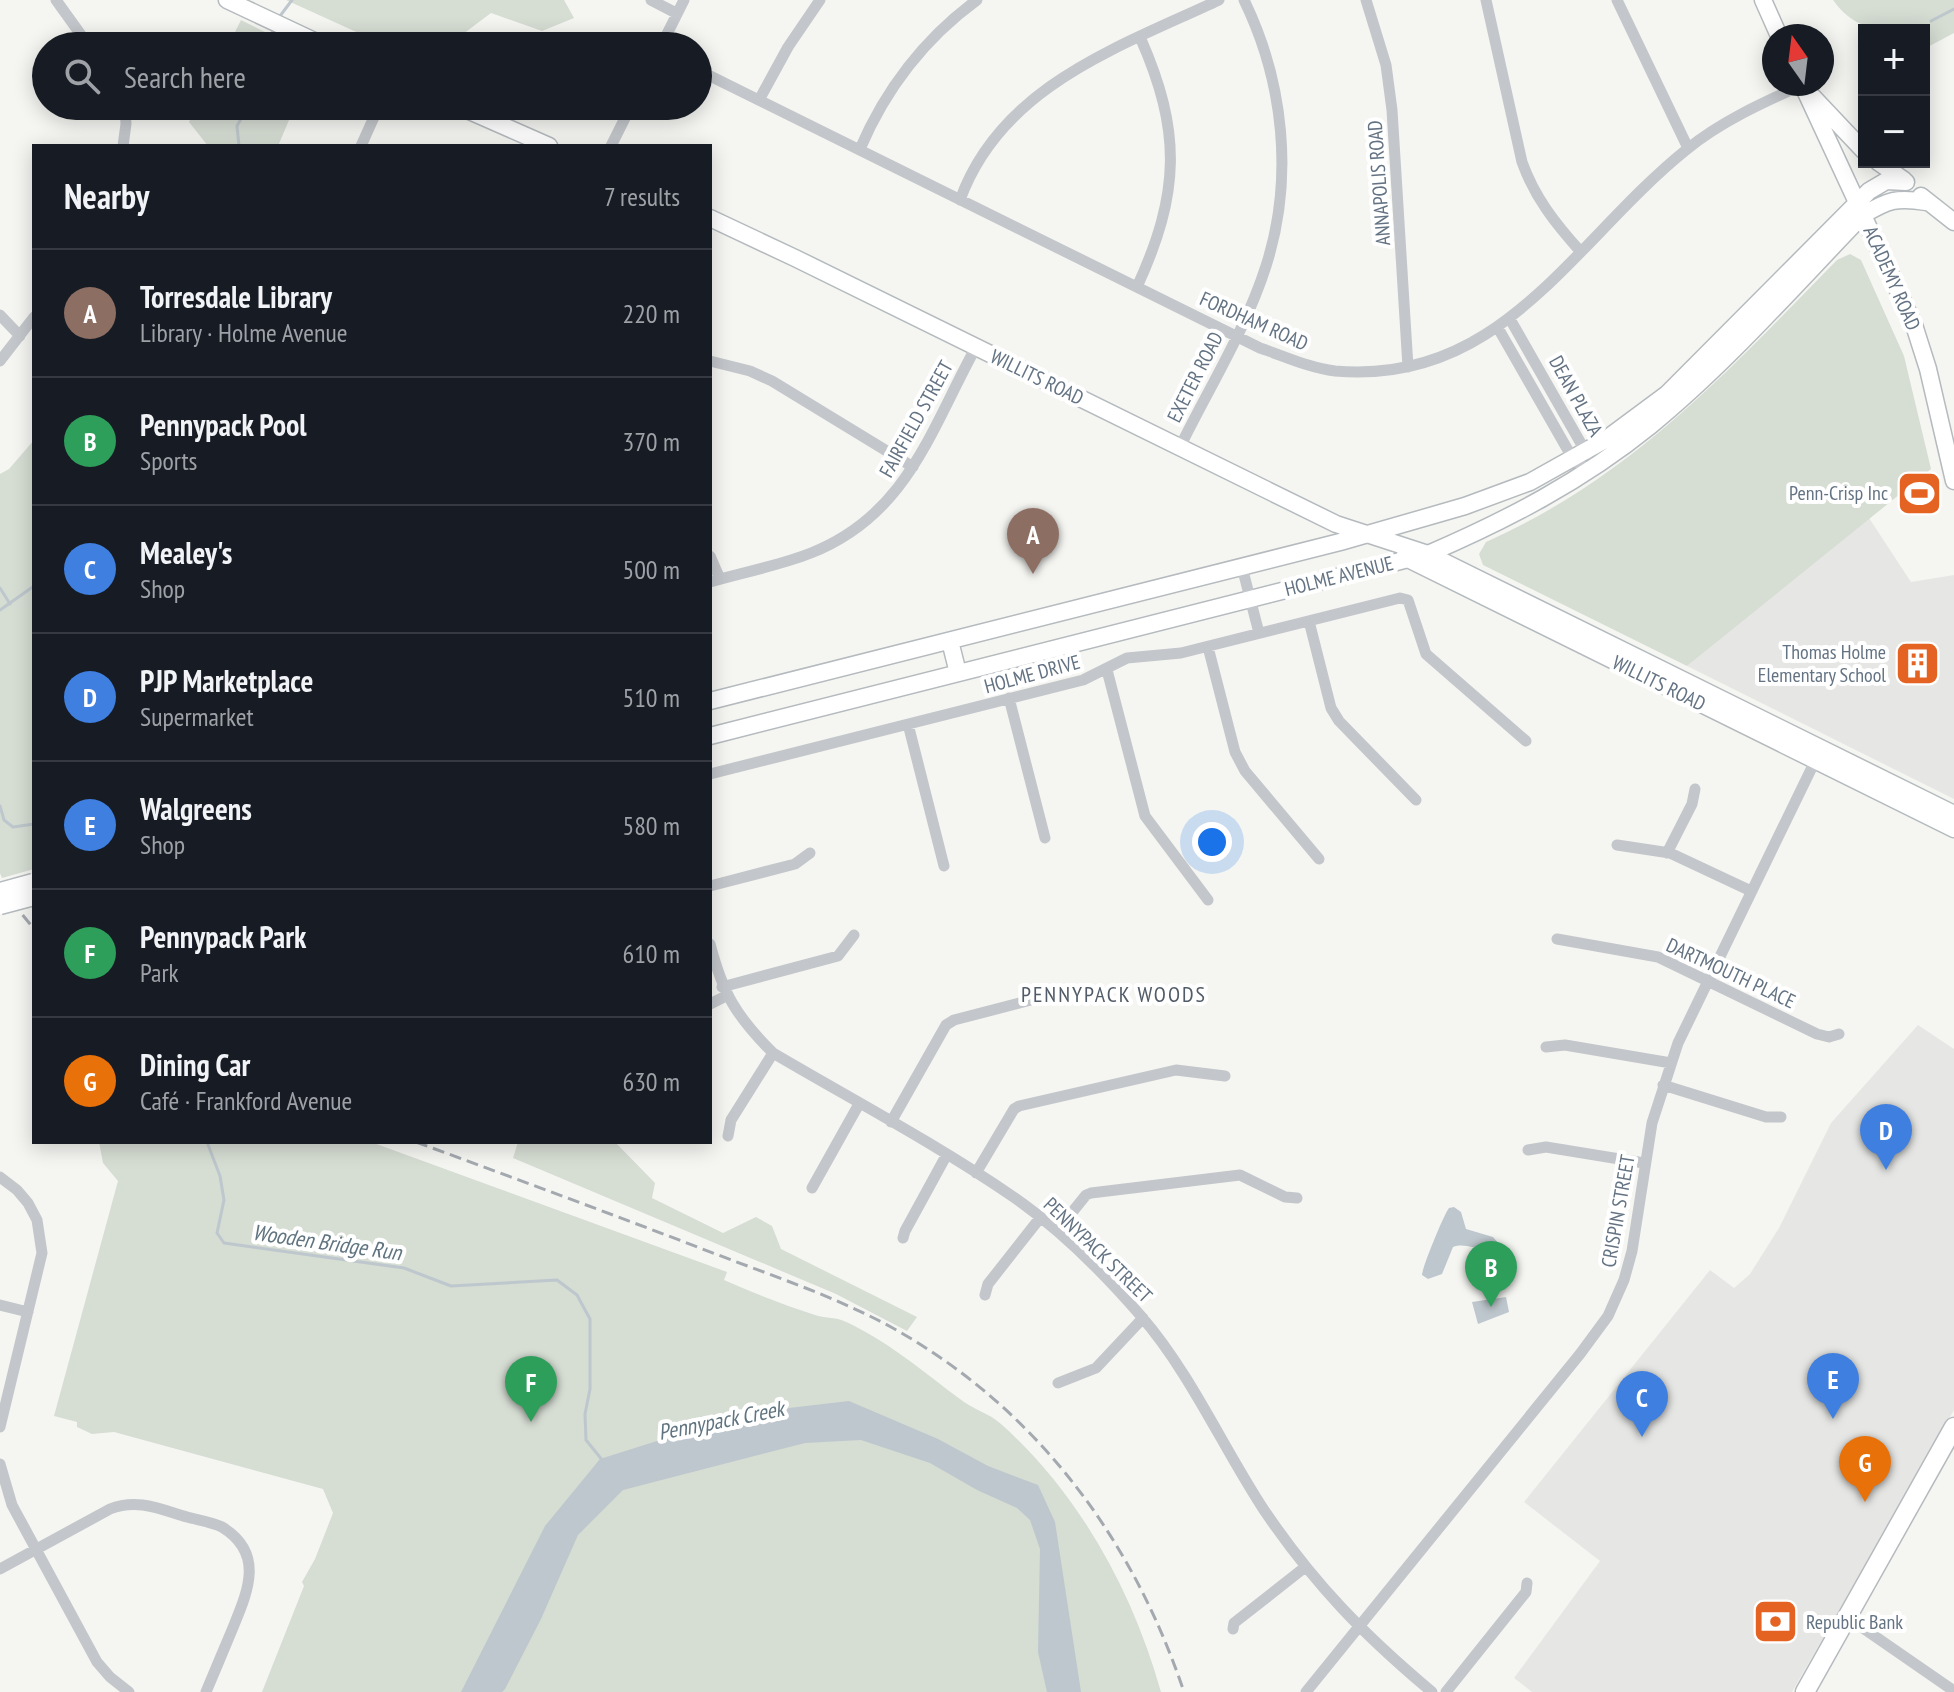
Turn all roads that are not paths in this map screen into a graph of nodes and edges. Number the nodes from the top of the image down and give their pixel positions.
1 (56, 0) edge
2 (227, 0) edge
3 (651, 0) edge
4 (684, 0) edge
5 (820, 0) edge
6 (977, 0) edge
7 (1219, 0) edge
8 (1244, 0) edge
9 (1366, 0) edge
10 (1486, 0) edge
11 (1617, 0) edge
12 (1763, 0) edge
13 (676, 13) junction
14 (1774, 24) edge
15 (79, 32) edge
16 (295, 32) edge
17 (667, 32) edge
18 (1140, 37) junction
19 (712, 77) edge
20 (1778, 96) edge
21 (1808, 96) edge
22 (1813, 96) edge
23 (759, 100) junction
24 (126, 120) edge
25 (373, 120) edge
26 (490, 120) edge
27 (624, 120) edge
28 (123, 144) edge
29 (362, 144) edge
30 (544, 144) edge
31 (612, 144) edge
32 (1858, 145) edge
33 (1688, 148) junction
34 (860, 149) junction
35 (1886, 168) edge
36 (1906, 182) junction
37 (960, 200) junction
38 (1926, 202) junction
39 (1860, 209) junction
40 (712, 219) edge
41 (1954, 222) edge
42 (1580, 251) junction
43 (1137, 287) junction
44 (0, 315) edge
45 (1510, 319) junction
46 (32, 320) edge
47 (1498, 328) junction
48 (20, 336) junction
49 (1236, 336) junction
50 (976, 347) junction
51 (0, 361) edge
52 (712, 362) edge
53 (1408, 367) junction
54 (1180, 447) junction
55 (1580, 456) junction
56 (913, 467) junction
57 (1589, 471) junction
58 (1954, 481) edge
59 (1364, 535) junction
60 (1428, 554) junction
61 (1408, 559) junction
62 (1242, 567) junction
63 (715, 580) edge
64 (1250, 599) junction
65 (1309, 621) junction
66 (1259, 633) junction
67 (950, 641) junction
68 (1208, 647) junction
69 (1107, 670) junction
70 (958, 673) junction
71 (1009, 698) junction
72 (712, 700) edge
73 (908, 724) junction
74 (712, 735) edge
75 (1526, 741) dead end
76 (1819, 754) junction
77 (712, 773) edge
78 (1695, 789) dead end
79 (1416, 800) dead end
80 (1954, 814) edge
81 (1954, 829) edge
82 (1045, 838) dead end
83 (1617, 845) dead end
84 (810, 853) dead end
85 (1667, 853) junction
86 (1319, 859) dead end
87 (944, 866) dead end
88 (32, 883) edge
89 (712, 885) edge
90 (0, 891) edge
91 (1751, 891) junction
92 (32, 898) edge
93 (1208, 900) dead end
94 (0, 906) edge
95 (854, 935) dead end
96 (1557, 939) dead end
97 (712, 951) edge
98 (1707, 980) junction
99 (724, 991) junction
100 (1031, 1000) dead end
101 (712, 1002) edge
102 (1839, 1034) dead end
103 (1546, 1047) dead end
104 (773, 1053) junction
105 (1671, 1063) junction
106 (1225, 1076) dead end
107 (1663, 1085) junction
108 (859, 1104) junction
109 (1781, 1117) dead end
110 (891, 1122) junction
111 (728, 1136) dead end
112 (1528, 1150) dead end
113 (946, 1156) junction
114 (1644, 1163) junction
115 (976, 1173) junction
116 (0, 1177) edge
117 (812, 1188) dead end
118 (1297, 1198) dead end
119 (1040, 1218) junction
120 (1057, 1231) junction
121 (903, 1238) dead end
122 (985, 1295) dead end
123 (0, 1305) edge
124 (28, 1312) junction
125 (1143, 1318) junction
126 (1058, 1383) dead end
127 (0, 1427) edge
128 (1954, 1427) edge
129 (0, 1464) edge
130 (36, 1549) junction
131 (1304, 1568) junction
132 (0, 1569) edge
133 (1527, 1583) dead end
134 (1847, 1617) junction
135 (1360, 1627) junction
136 (1233, 1629) dead end
137 (1954, 1691) edge
138 (129, 1692) edge
139 (206, 1692) edge
140 (1306, 1692) edge
141 (1432, 1692) edge
142 (1446, 1692) edge
143 (1805, 1692) edge

1 - 15 street
2 - 16 main road
3 - 13 street
4 - 13 street
5 - 23 street
6 - 34 street
7 - 18 street
8 - 49 street, EXETER ROAD
9 - 53 street, ANNAPOLIS ROAD
10 - 42 street
11 - 33 street
12 - 14 main road
13 - 17 street
18 - 37 street
18 - 43 street
19 - 23 street, FORDHAM ROAD
20 - 33 street, FORDHAM ROAD
21 - 39 main road, ACADEMY ROAD
22 - 32 main road
23 - 34 street, FORDHAM ROAD
24 - 28 street
25 - 29 street
26 - 30 main road
27 - 31 street
33 - 42 street, FORDHAM ROAD
34 - 37 street, FORDHAM ROAD
35 - 36 main road
36 - 38 main road
36 - 39 main road
37 - 43 street, FORDHAM ROAD
38 - 39 main road
38 - 41 main road
39 - 55 main road, HOLME AVENUE
39 - 57 main road, HOLME AVENUE
39 - 58 main road, ACADEMY ROAD
40 - 50 main road, WILLITS ROAD
42 - 45 street, FORDHAM ROAD
43 - 49 street, FORDHAM ROAD
44 - 48 street
45 - 47 street, FORDHAM ROAD
45 - 55 street, DEAN PLAZA
46 - 48 street
47 - 53 street, FORDHAM ROAD
47 - 55 street, DEAN PLAZA
48 - 51 street
49 - 53 street, FORDHAM ROAD
49 - 54 street, EXETER ROAD
50 - 54 main road, WILLITS ROAD
50 - 56 street, FAIRFIELD STREET
52 - 56 street
54 - 59 main road, WILLITS ROAD
55 - 57 street, DEAN PLAZA
55 - 59 main road, HOLME AVENUE
56 - 63 street, FAIRFIELD STREET
57 - 60 main road, HOLME AVENUE
59 - 60 main road, WILLITS ROAD
59 - 61 main road, WILLITS ROAD
59 - 62 main road, HOLME AVENUE
60 - 61 main road, HOLME AVENUE
60 - 76 main road, WILLITS ROAD
61 - 64 main road, HOLME AVENUE
61 - 76 main road, WILLITS ROAD
62 - 64 street
62 - 67 main road, HOLME AVENUE
64 - 66 street
64 - 70 main road, HOLME AVENUE
65 - 66 street, HOLME DRIVE
65 - 75 street, HOLME DRIVE
65 - 79 street
66 - 68 street, HOLME DRIVE
67 - 70 main road
67 - 72 main road, HOLME AVENUE
68 - 69 street, HOLME DRIVE
68 - 86 street
69 - 71 street, HOLME DRIVE
69 - 93 street
70 - 74 main road, HOLME AVENUE
71 - 73 street, HOLME DRIVE
71 - 82 street
73 - 77 street, HOLME DRIVE
73 - 87 street
76 - 80 main road, WILLITS ROAD
76 - 81 main road, WILLITS ROAD
76 - 91 street, CRISPIN STREET
78 - 85 street
83 - 85 street
84 - 89 street
85 - 91 street
88 - 90 main road, bridge
91 - 98 street, CRISPIN STREET
92 - 94 main road, bridge
95 - 99 street
96 - 98 street, DARTMOUTH PLACE
97 - 99 street, PENNYPACK STREET
98 - 102 street, DARTMOUTH PLACE
98 - 105 street, CRISPIN STREET
99 - 101 street
99 - 104 street, PENNYPACK STREET
100 - 110 street
103 - 105 street
104 - 108 street, PENNYPACK STREET
104 - 111 street
105 - 107 street, CRISPIN STREET
106 - 115 street
107 - 109 street
107 - 114 street, CRISPIN STREET
108 - 110 street, PENNYPACK STREET
108 - 117 street
110 - 113 street, PENNYPACK STREET
112 - 114 street
113 - 115 street, PENNYPACK STREET
113 - 121 street
114 - 135 street, CRISPIN STREET
115 - 119 street, PENNYPACK STREET
116 - 124 street
118 - 120 street
119 - 120 street, PENNYPACK STREET
119 - 122 street
120 - 125 street, PENNYPACK STREET
123 - 124 street
124 - 127 street
125 - 126 street
125 - 131 street, PENNYPACK STREET
128 - 134 main road
129 - 130 street
130 - 132 street
130 - 138 street
130 - 139 street
131 - 135 street, PENNYPACK STREET
131 - 136 street
133 - 142 street
134 - 137 street
134 - 143 main road
135 - 140 street, CRISPIN STREET
135 - 141 street, PENNYPACK STREET

